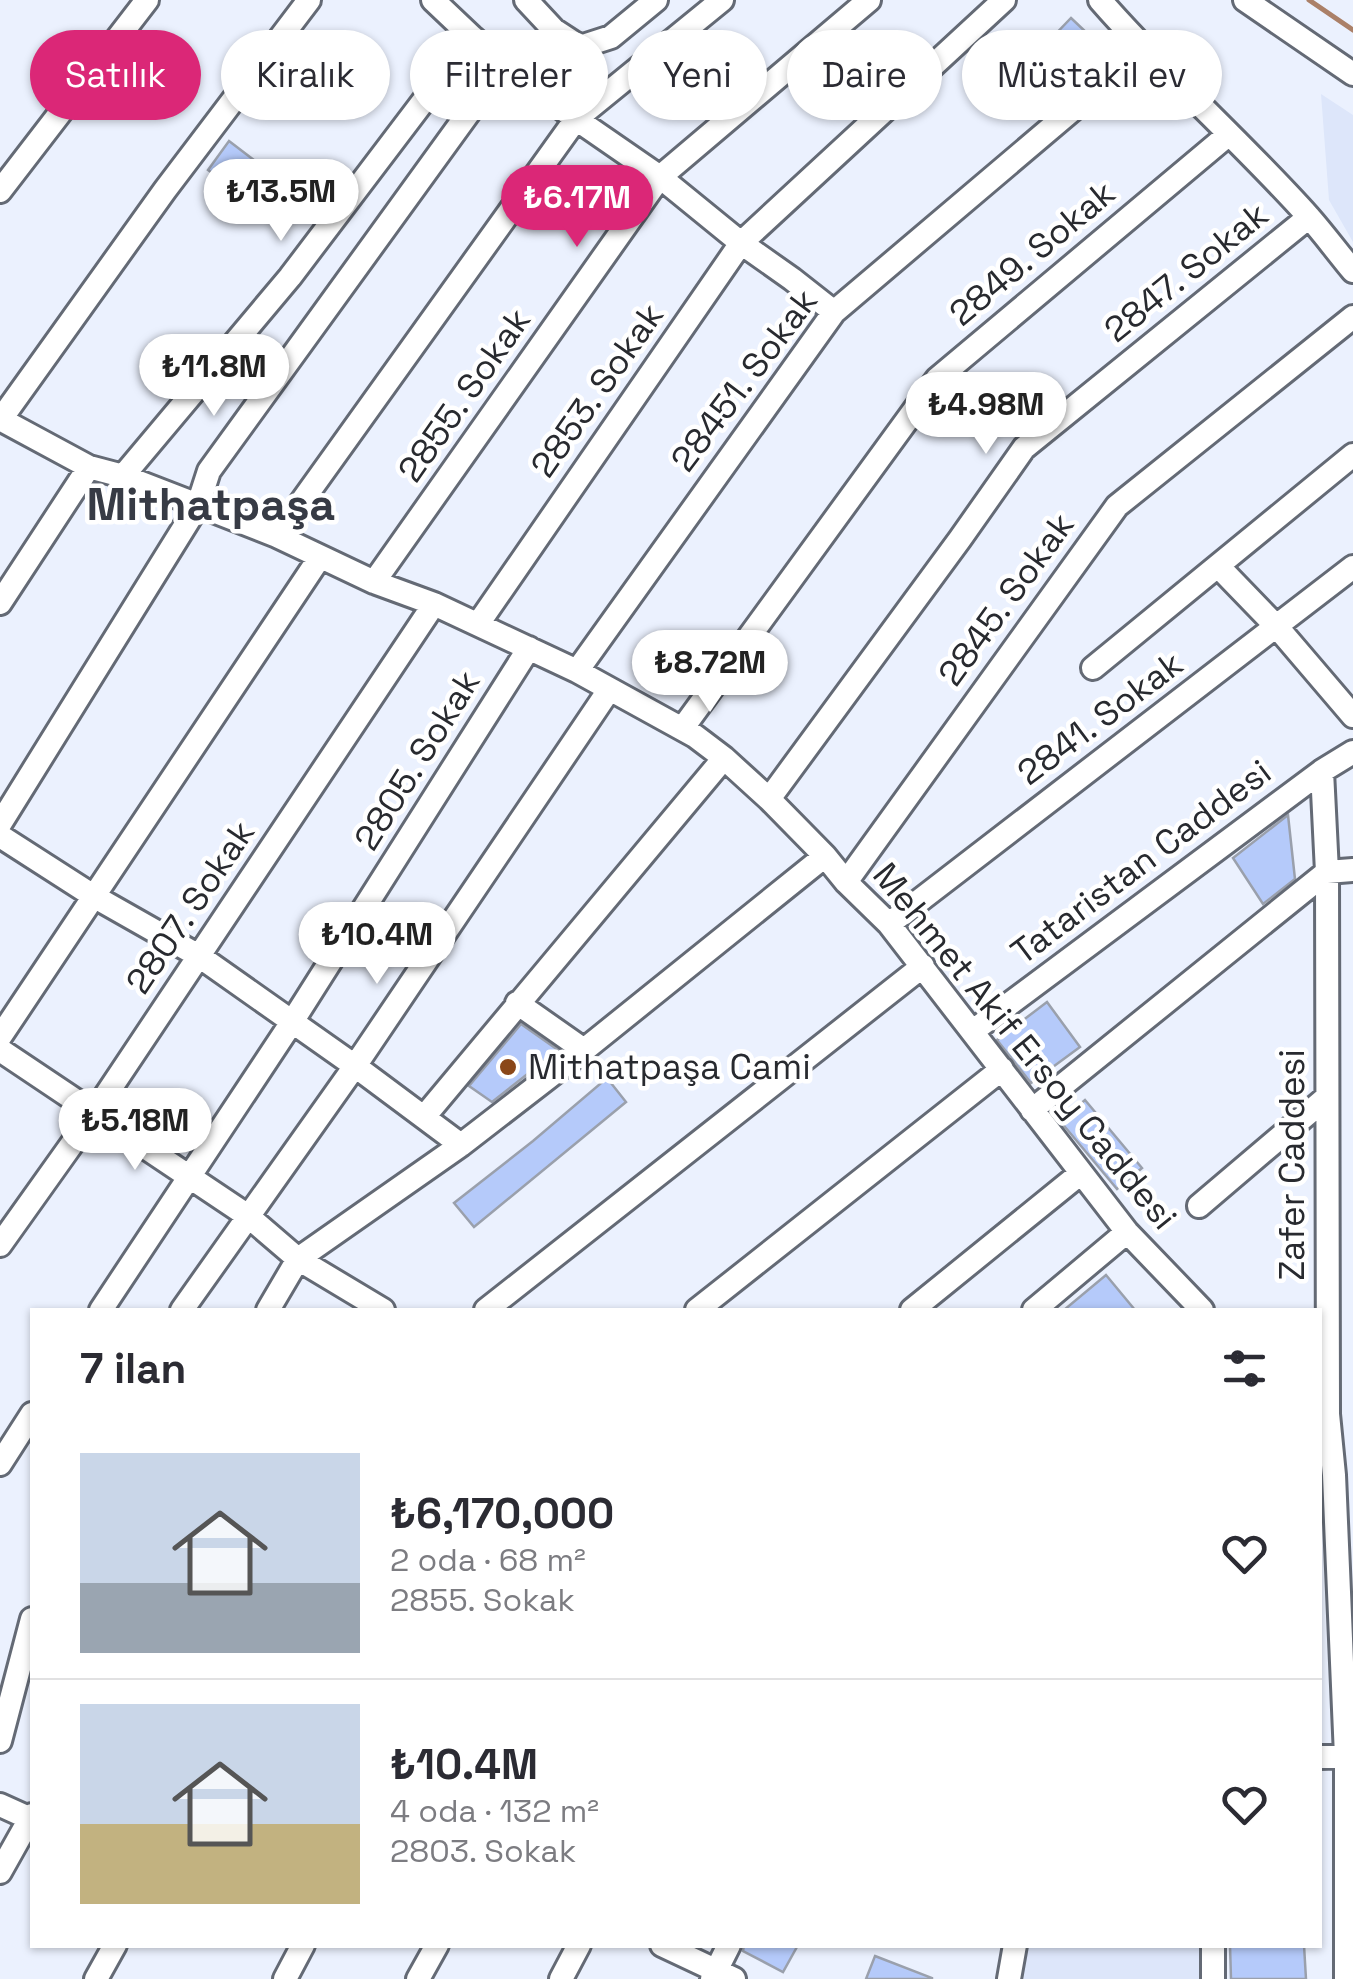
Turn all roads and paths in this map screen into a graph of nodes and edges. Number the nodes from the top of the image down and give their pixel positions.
1 (148, 0) edge
2 (309, 0) edge
3 (433, 0) edge
4 (526, 0) edge
5 (656, 0) edge
6 (722, 0) edge
7 (869, 0) edge
8 (1004, 0) edge
9 (1100, 0) edge
10 (1245, 0) edge
11 (465, 30) edge
12 (1126, 30) edge
13 (1353, 74) edge
14 (608, 94) edge
15 (410, 119) edge
16 (463, 120) edge
17 (576, 120) joint
18 (1060, 120) edge
19 (1215, 120) edge
20 (1229, 134) junction
21 (660, 177) junction
22 (0, 190) edge
23 (1309, 217) junction
24 (740, 243) junction
25 (1353, 270) edge
26 (834, 312) junction
27 (1353, 318) edge
28 (1, 419) edge
29 (1353, 456) edge
30 (88, 467) junction
31 (123, 476) junction
32 (198, 504) junction
33 (277, 536) junction
34 (320, 557) junction
35 (1218, 566) junction
36 (1353, 567) edge
37 (374, 582) junction
38 (0, 603) edge
39 (434, 604) junction
40 (478, 624) junction
41 (1277, 627) junction
42 (529, 648) junction
43 (1093, 668) dead end
44 (577, 671) junction
45 (609, 690) junction
46 (1353, 716) edge
47 (682, 729) junction
48 (1353, 752) edge
49 (724, 758) junction
50 (1322, 770) junction
51 (769, 799) junction
52 (0, 824) edge
53 (0, 836) edge
54 (825, 856) junction
55 (1353, 870) edge
56 (1327, 872) junction
57 (846, 882) junction
58 (95, 897) junction
59 (890, 924) junction
60 (199, 956) junction
61 (922, 966) junction
62 (518, 1003) junction
63 (292, 1022) junction
64 (973, 1031) junction
65 (0, 1038) edge
66 (0, 1050) edge
67 (584, 1050) junction
68 (356, 1066) junction
69 (1002, 1069) junction
70 (1326, 1098) junction
71 (1032, 1110) junction
72 (94, 1113) junction
73 (424, 1117) junction
74 (461, 1145) junction
75 (1081, 1172) junction
76 (188, 1176) junction
77 (1199, 1206) dead end
78 (248, 1216) junction
79 (1127, 1232) junction
80 (1353, 1238) edge
81 (1329, 1240) junction
82 (0, 1245) edge
83 (298, 1258) junction
84 (102, 1308) edge
85 (183, 1308) edge
86 (269, 1308) edge
87 (379, 1308) edge
88 (489, 1308) edge
89 (700, 1308) edge
90 (914, 1308) edge
91 (1036, 1308) edge
92 (1200, 1308) edge
93 (1322, 1414) edge
94 (30, 1417) edge
95 (1353, 1430) edge
96 (0, 1464) edge
97 (30, 1627) edge
98 (0, 1741) edge
99 (1349, 1756) edge
100 (1322, 1757) edge
101 (0, 1805) edge
102 (30, 1816) edge
103 (30, 1820) edge
104 (0, 1872) edge
105 (112, 1948) edge
106 (300, 1948) edge
107 (435, 1948) edge
108 (577, 1948) edge
109 (668, 1948) edge
110 (728, 1948) edge
111 (1014, 1948) edge
112 (1213, 1948) edge
113 (720, 1976) edge
114 (96, 1979) edge
115 (285, 1979) edge
116 (418, 1979) edge
117 (561, 1979) edge
118 (1008, 1979) edge
119 (1213, 1979) edge
120 (1346, 1979) edge

1 - 22 street
2 - 28 street
3 - 11 street
4 - 5 street
6 - 14 street
7 - 21 street, 2855. Sokak
8 - 24 street, 2853. Sokak
9 - 12 street
10 - 13 street
15 - 31 street
16 - 32 street
17 - 21 street
17 - 33 street
18 - 26 street, 28451. Sokak
19 - 20 street
20 - 23 street
20 - 47 street, 2849. Sokak
21 - 24 street
21 - 37 street, 2855. Sokak
23 - 25 street
23 - 51 street, 2847. Sokak
24 - 26 street
24 - 40 street, 2853. Sokak
26 - 44 street, 28451. Sokak
27 - 57 street, 2845. Sokak
28 - 30 street, Mehmet Akif Ersoy Caddesi
29 - 35 street
30 - 31 street, Mehmet Akif Ersoy Caddesi
30 - 38 street
31 - 32 street, Mehmet Akif Ersoy Caddesi
32 - 33 street, Mehmet Akif Ersoy Caddesi
32 - 52 street
33 - 34 street, Mehmet Akif Ersoy Caddesi
34 - 37 street, Mehmet Akif Ersoy Caddesi
34 - 58 street
35 - 41 street
35 - 43 street
36 - 41 street, 2841. Sokak
37 - 39 street, Mehmet Akif Ersoy Caddesi
39 - 40 street, Mehmet Akif Ersoy Caddesi
39 - 60 street, 2807. Sokak
40 - 42 street, Mehmet Akif Ersoy Caddesi
41 - 46 street
41 - 59 street, 2841. Sokak
42 - 44 street, Mehmet Akif Ersoy Caddesi
42 - 63 street, 2805. Sokak
44 - 45 street, Mehmet Akif Ersoy Caddesi
45 - 47 street, Mehmet Akif Ersoy Caddesi
45 - 68 street
47 - 49 street, Mehmet Akif Ersoy Caddesi
48 - 50 street, Tataristan Caddesi
49 - 51 street, Mehmet Akif Ersoy Caddesi
49 - 62 street
50 - 56 street, Zafer Caddesi
50 - 64 street, Tataristan Caddesi
51 - 54 street, Mehmet Akif Ersoy Caddesi
53 - 58 street
54 - 57 street, Mehmet Akif Ersoy Caddesi
54 - 67 street
55 - 56 street
56 - 70 street, Zafer Caddesi
56 - 71 street
57 - 59 street, Mehmet Akif Ersoy Caddesi
58 - 60 street
58 - 65 street
59 - 61 street, Mehmet Akif Ersoy Caddesi
60 - 63 street
60 - 72 street, 2807. Sokak
61 - 64 street, Mehmet Akif Ersoy Caddesi
61 - 88 street
62 - 67 street
62 - 73 street
63 - 68 street
63 - 76 street, 2805. Sokak
64 - 69 street, Mehmet Akif Ersoy Caddesi
66 - 72 street
67 - 74 street
68 - 73 street
68 - 78 street
69 - 71 street, Mehmet Akif Ersoy Caddesi
69 - 89 street
70 - 77 street
70 - 81 street, Zafer Caddesi
71 - 75 street, Mehmet Akif Ersoy Caddesi
72 - 76 street
72 - 82 street, 2807. Sokak
73 - 74 street
74 - 83 street
75 - 79 street, Mehmet Akif Ersoy Caddesi
75 - 90 street
76 - 78 street
76 - 84 street, 2805. Sokak
78 - 83 street
78 - 85 street
79 - 91 street
79 - 92 street, Mehmet Akif Ersoy Caddesi
80 - 81 street
81 - 93 street, Zafer Caddesi
83 - 86 street
83 - 87 street
93 - 95 street
93 - 99 street, Zafer Caddesi
94 - 96 street
97 - 98 street
99 - 100 street
99 - 120 street, Zafer Caddesi
101 - 102 street
103 - 104 street
105 - 114 street
106 - 115 street
107 - 116 street
108 - 117 street
109 - 113 street
110 - 113 street
111 - 118 street
112 - 119 street

